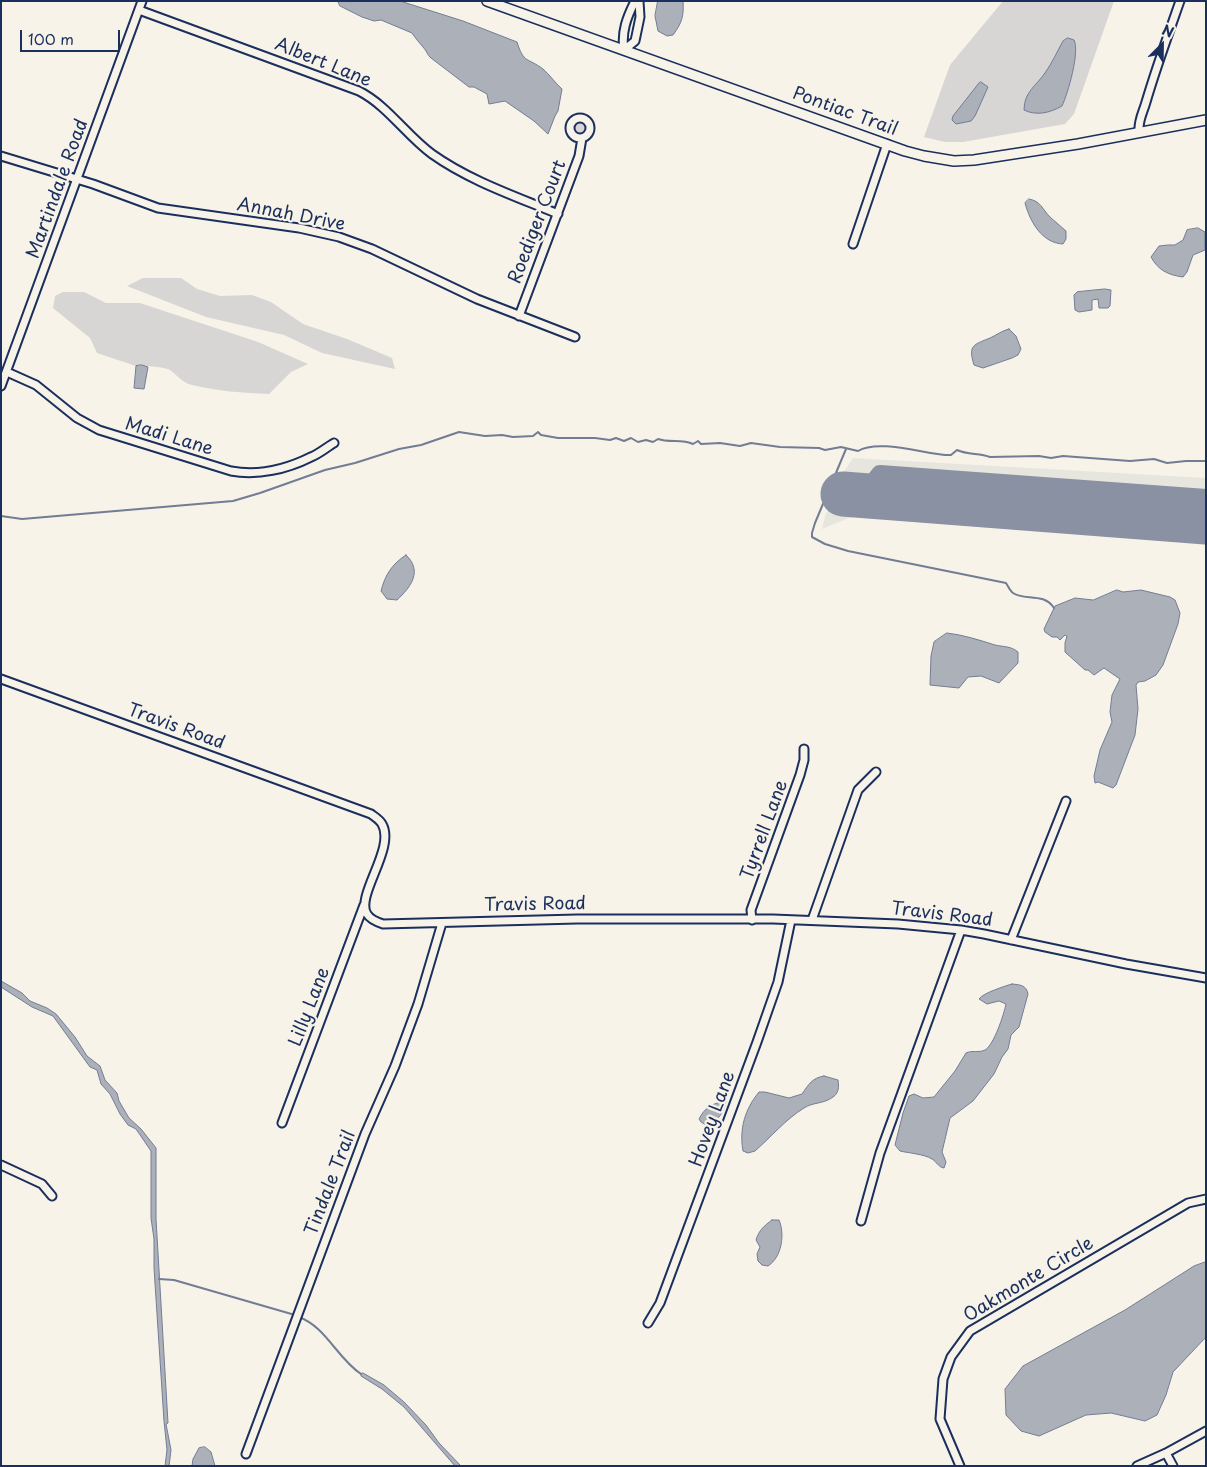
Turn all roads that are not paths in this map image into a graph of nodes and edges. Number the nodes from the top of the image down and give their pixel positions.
1 (142, 1) edge
2 (487, 1) edge
3 (637, 1) edge
4 (1180, 1) edge
5 (139, 10) junction
6 (624, 50) junction
7 (1206, 120) edge
8 (1140, 132) junction
9 (582, 138) dead end
10 (887, 144) junction
11 (1, 156) edge
12 (77, 180) junction
13 (558, 214) junction
14 (853, 244) dead end
15 (519, 316) junction
16 (575, 337) dead end
17 (6, 372) junction
18 (1, 386) edge
19 (334, 443) dead end
20 (1, 679) edge
21 (804, 749) dead end
22 (876, 772) dead end
23 (1066, 801) dead end
24 (365, 903) junction
25 (752, 920) junction
26 (791, 920) junction
27 (812, 920) junction
28 (442, 923) junction
29 (961, 930) junction
30 (1011, 940) junction
31 (1206, 978) edge
32 (282, 1123) dead end
33 (1, 1165) edge
34 (52, 1196) dead end
35 (1206, 1199) edge
36 (861, 1221) dead end
37 (648, 1322) dead end
38 (1206, 1431) edge
39 (1166, 1453) junction
40 (246, 1454) dead end
41 (960, 1466) edge
42 (1137, 1466) edge
43 (1173, 1466) edge

1 - 5 street, Martindale Road
2 - 6 main road, Pontiac Trail
3 - 6 street
3 - 6 street
4 - 8 street
5 - 12 street, Martindale Road
5 - 13 street, Albert Lane
6 - 10 main road, Pontiac Trail
7 - 8 main road, Pontiac Trail
8 - 10 main road, Pontiac Trail
9 - 13 street, Roediger Court
10 - 14 street
11 - 12 street, Annah Drive
12 - 15 street, Annah Drive
12 - 17 street, Martindale Road
13 - 15 street, Roediger Court
15 - 16 street, Annah Drive
17 - 18 street, Martindale Road
17 - 19 street, Madi Lane
20 - 24 street, Travis Road
21 - 25 street, Tyrrell Lane
22 - 27 street
23 - 30 street
24 - 28 street, Travis Road
24 - 32 street, Lilly Lane
25 - 26 street, Travis Road
25 - 28 street, Travis Road
26 - 27 street, Travis Road
26 - 37 street, Hovey Lane
27 - 29 street, Travis Road
28 - 40 street, Tindale Trail
29 - 30 street, Travis Road
29 - 36 street
30 - 31 street, Travis Road
33 - 34 street
35 - 41 street, Oakmonte Circle
38 - 39 street
39 - 42 street
39 - 43 street

